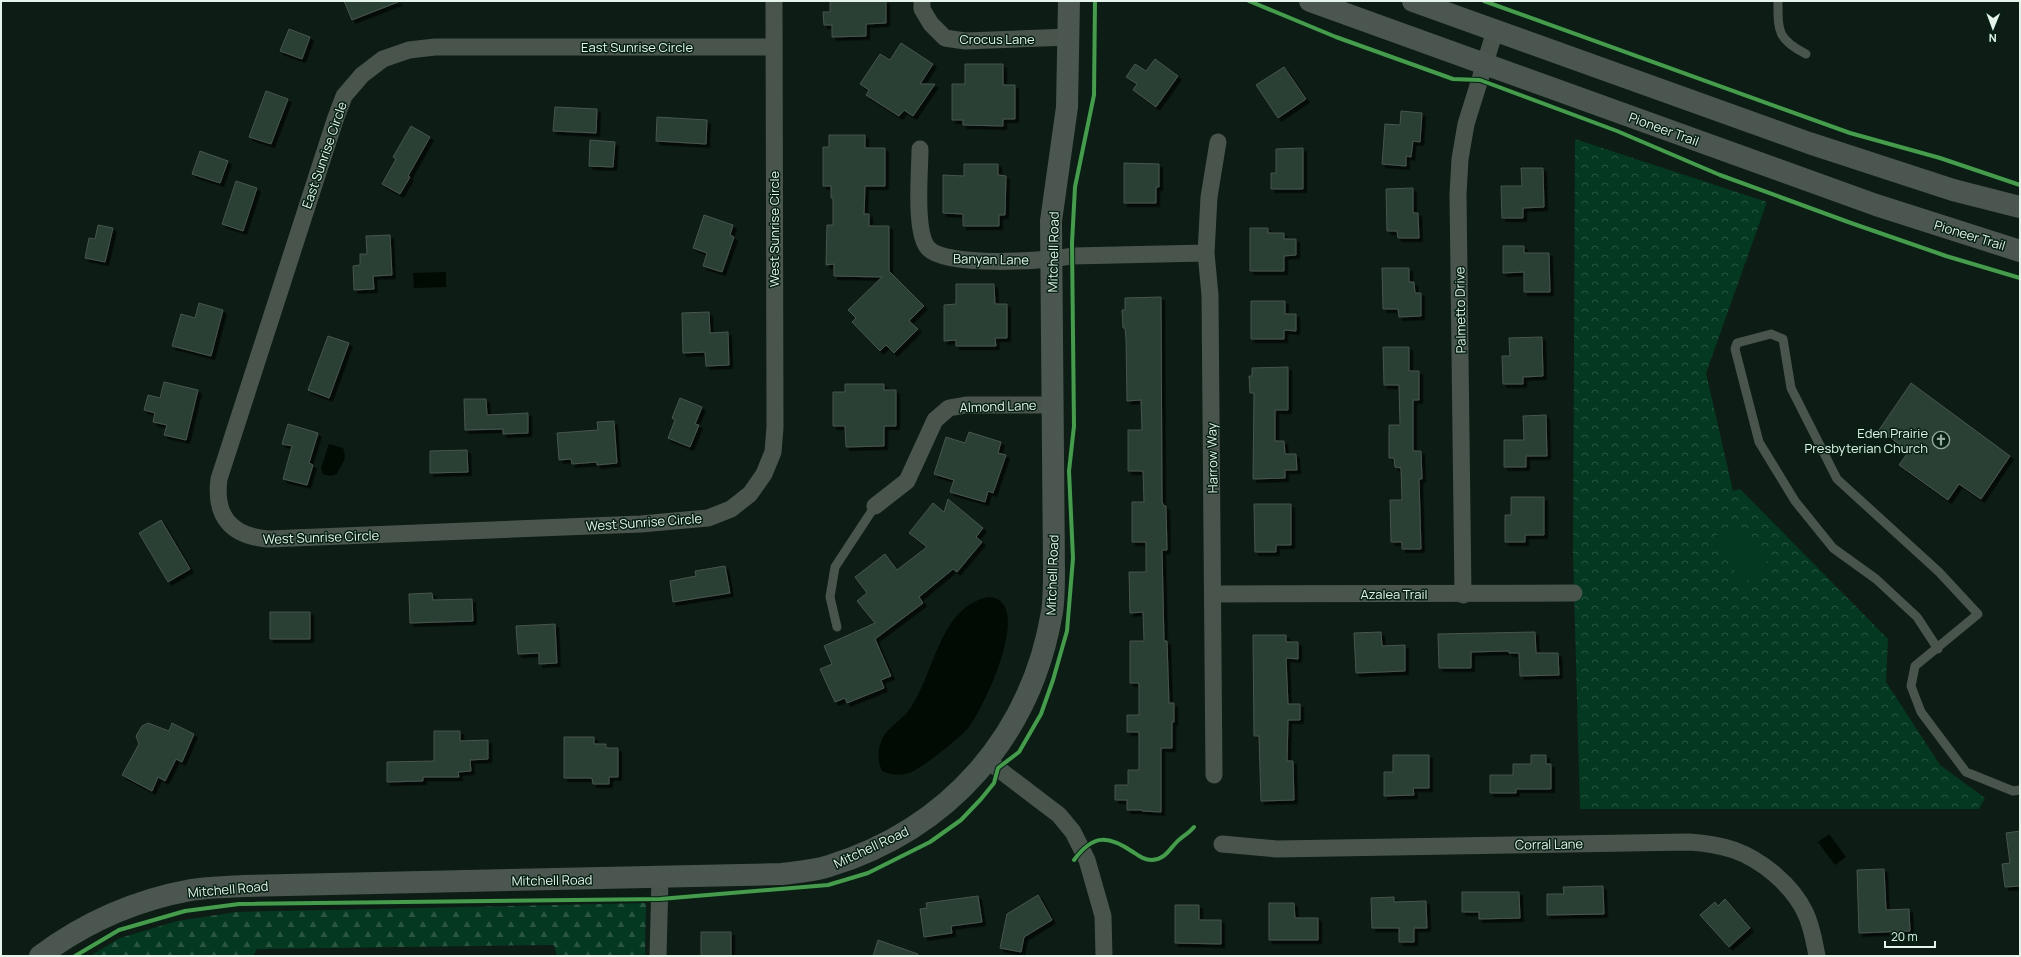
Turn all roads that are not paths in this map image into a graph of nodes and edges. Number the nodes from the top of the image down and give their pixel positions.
1 (774, 1) edge
2 (922, 1) edge
3 (1069, 1) edge
4 (1310, 1) edge
5 (1413, 1) edge
6 (1778, 1) edge
7 (1495, 31) junction
8 (1069, 37) junction
9 (773, 47) junction
10 (1806, 54) dead end
11 (1484, 64) junction
12 (1218, 142) dead end
13 (920, 149) dead end
14 (2020, 207) edge
15 (2020, 251) edge
16 (1206, 253) junction
17 (1052, 260) junction
18 (1052, 404) junction
19 (219, 479) joint
20 (875, 506) joint
21 (1574, 593) dead end
22 (1214, 594) junction
23 (1463, 594) junction
24 (837, 627) dead end
25 (1938, 649) junction
26 (988, 761) junction
27 (1214, 775) dead end
28 (2020, 790) edge
29 (1222, 844) dead end
30 (660, 878) junction
31 (40, 956) edge
32 (658, 956) edge
33 (1104, 956) edge
34 (1817, 956) edge

1 - 9 street, West Sunrise Circle
2 - 8 street, Crocus Lane
3 - 8 main road, Mitchell Road
4 - 11 main road, Pioneer Trail
5 - 7 main road
6 - 10 lane
7 - 11 street, Palmetto Drive
7 - 14 main road
8 - 17 main road, Mitchell Road
9 - 19 street, East Sunrise Circle
9 - 19 street, West Sunrise Circle
11 - 15 main road, Pioneer Trail
11 - 23 street, Palmetto Drive
12 - 16 street, Harrow Way
13 - 17 street, Banyan Lane
16 - 17 street, Banyan Lane
16 - 22 street, Harrow Way
17 - 18 main road, Mitchell Road
18 - 20 street, Almond Lane
18 - 26 main road, Mitchell Road
20 - 24 lane
21 - 23 street, Azalea Trail
22 - 23 street, Azalea Trail
22 - 27 street, Harrow Way
25 - 25 lane
25 - 28 lane
26 - 30 main road, Mitchell Road
26 - 33 street
29 - 34 street, Corral Lane
30 - 31 main road, Mitchell Road
30 - 32 street

